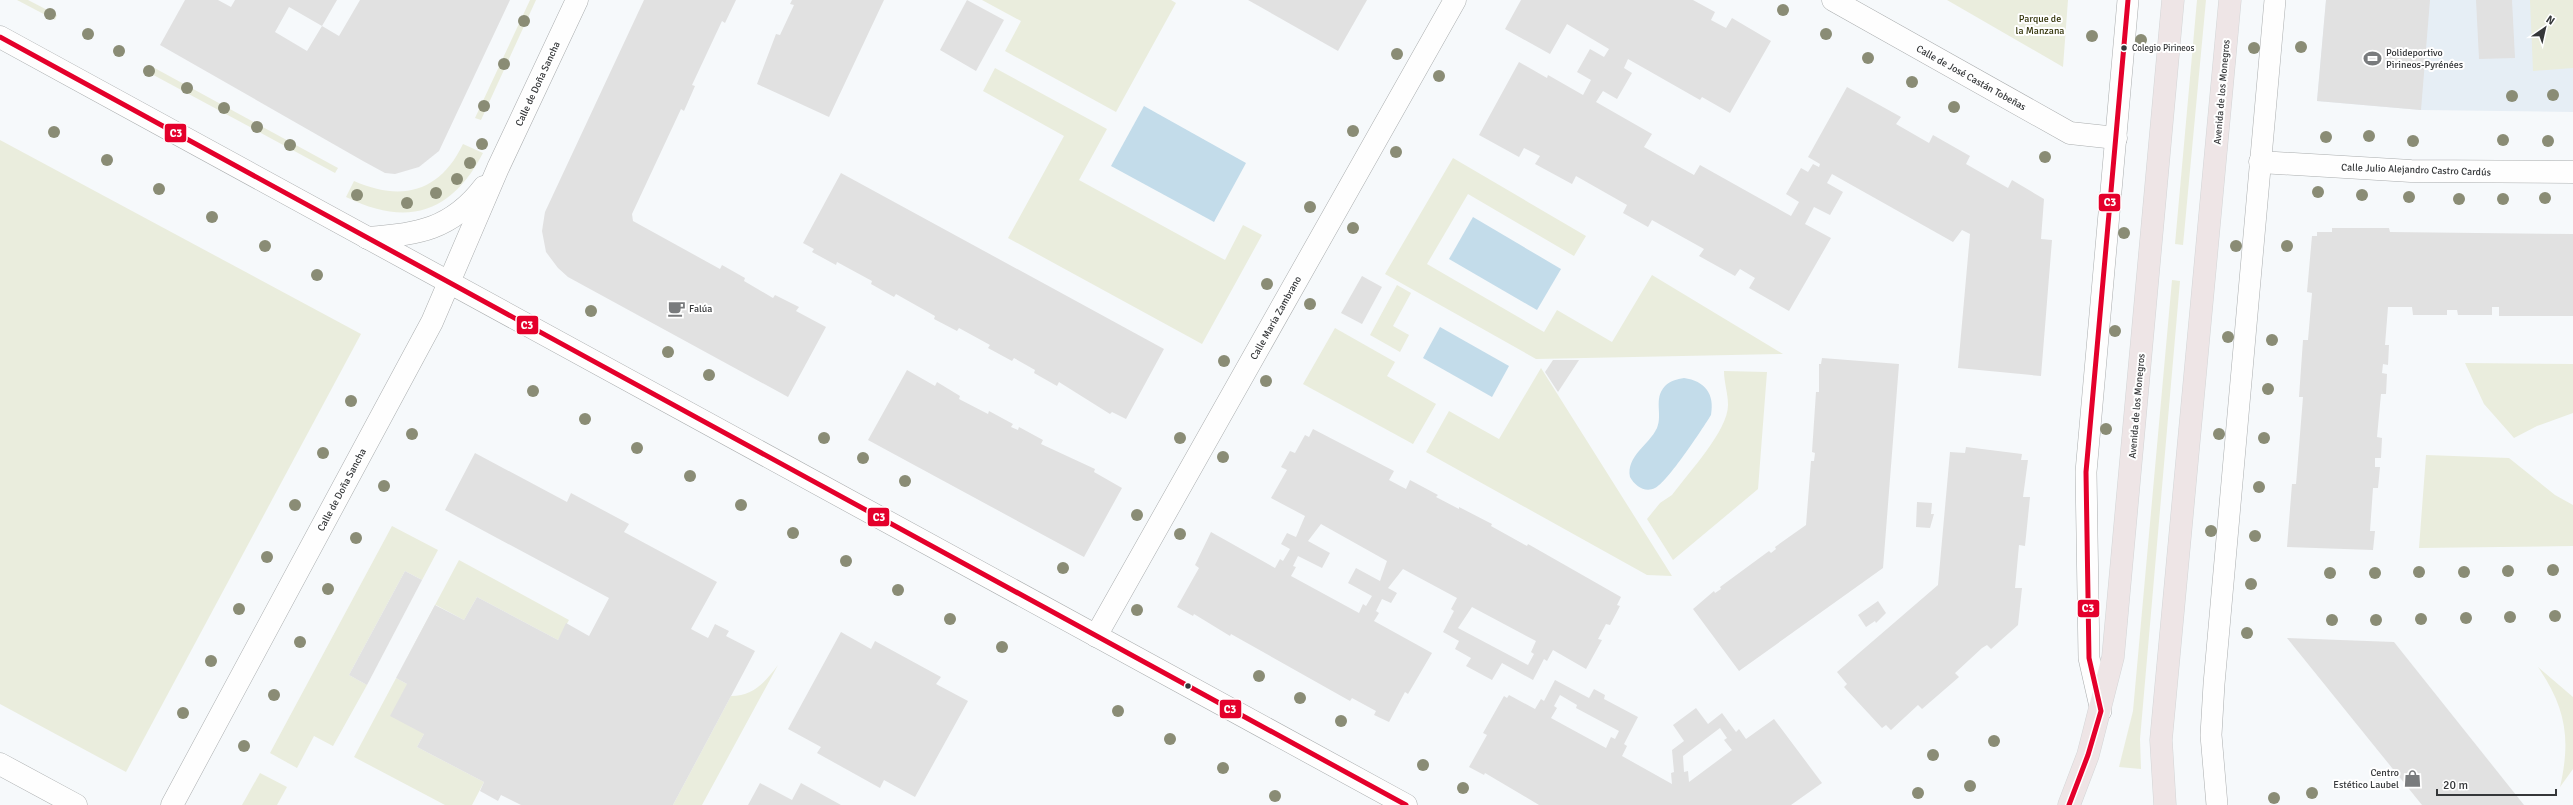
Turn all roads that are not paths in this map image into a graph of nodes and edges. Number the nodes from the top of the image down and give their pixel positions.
1 (577, 0) edge
2 (1455, 0) edge
3 (1833, 0) edge
4 (2128, 0) edge
5 (2173, 0) edge
6 (2230, 0) edge
7 (2274, 0) edge
8 (0, 37) edge
9 (2116, 138) junction
10 (2260, 162) junction
11 (498, 168) junction
12 (2573, 172) edge
13 (367, 238) junction
14 (449, 282) junction
15 (1096, 636) junction
16 (2101, 711) junction
17 (0, 764) edge
18 (76, 805) edge
19 (172, 805) edge
20 (1406, 805) edge
21 (2069, 805) edge
22 (2165, 805) edge
23 (2217, 805) edge

1 - 11 street, Calle de Doña Sancha
2 - 15 street, Calle María Zambrano
3 - 9 street, Calle de José Castán Tobeñas
4 - 9 lane
5 - 16 main road, Avenida de los Monegros
6 - 22 main road, Avenida de los Monegros
7 - 10 lane
8 - 13 street
9 - 16 lane
10 - 12 street, Calle Julio Alejandro Castro Cardús
10 - 23 lane
11 - 13 street, Calle de Doña Sancha
11 - 14 street, Calle de Doña Sancha
13 - 14 street
14 - 15 street
14 - 19 street, Calle de Doña Sancha
15 - 20 street
16 - 21 main road, Avenida de los Monegros
17 - 18 street

